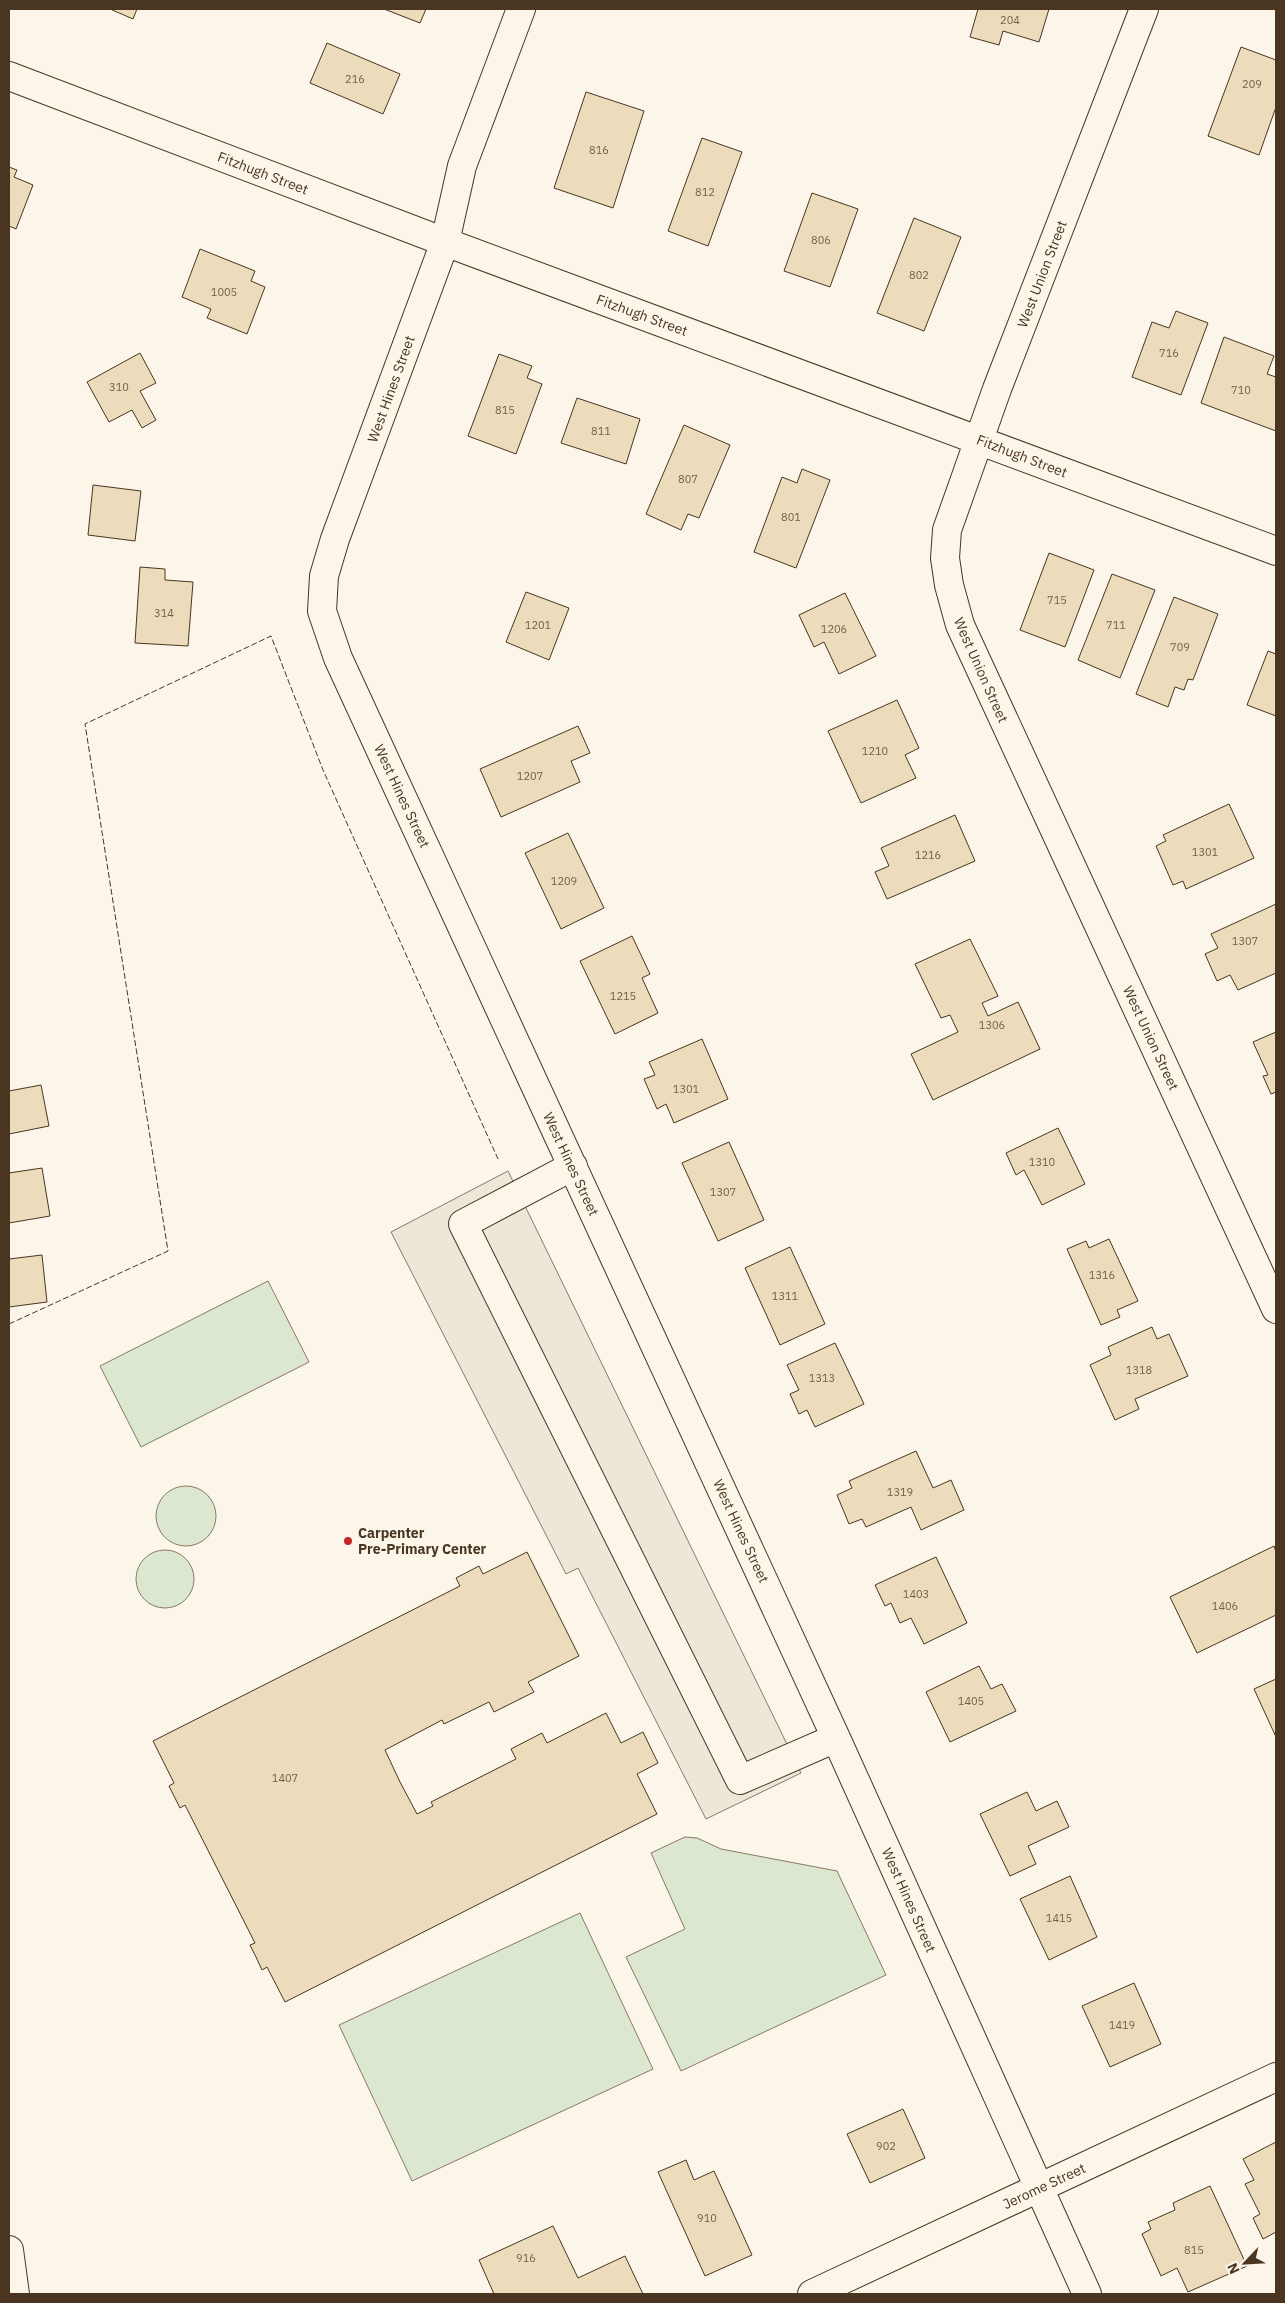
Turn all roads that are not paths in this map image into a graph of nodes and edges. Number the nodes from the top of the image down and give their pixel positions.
1 (521, 9) edge
2 (1144, 9) edge
3 (9, 76) edge
4 (445, 242) junction
5 (979, 440) junction
6 (1276, 551) edge
7 (573, 1166) junction
8 (1276, 1309) edge
9 (836, 1738) junction
10 (1276, 2077) edge
11 (1039, 2188) junction
12 (9, 2250) edge
13 (15, 2294) edge
14 (812, 2294) edge
15 (1087, 2294) edge

1 - 4 street, West Hines Street
2 - 5 street, West Union Street
3 - 4 street, Fitzhugh Street
4 - 5 street, Fitzhugh Street
4 - 7 street, West Hines Street
5 - 6 street, Fitzhugh Street
5 - 8 street, West Union Street
7 - 9 street, West Hines Street
7 - 9 street
9 - 11 street, West Hines Street
10 - 11 street, Jerome Street
11 - 14 street, Jerome Street
11 - 15 street, West Hines Street
12 - 13 street

